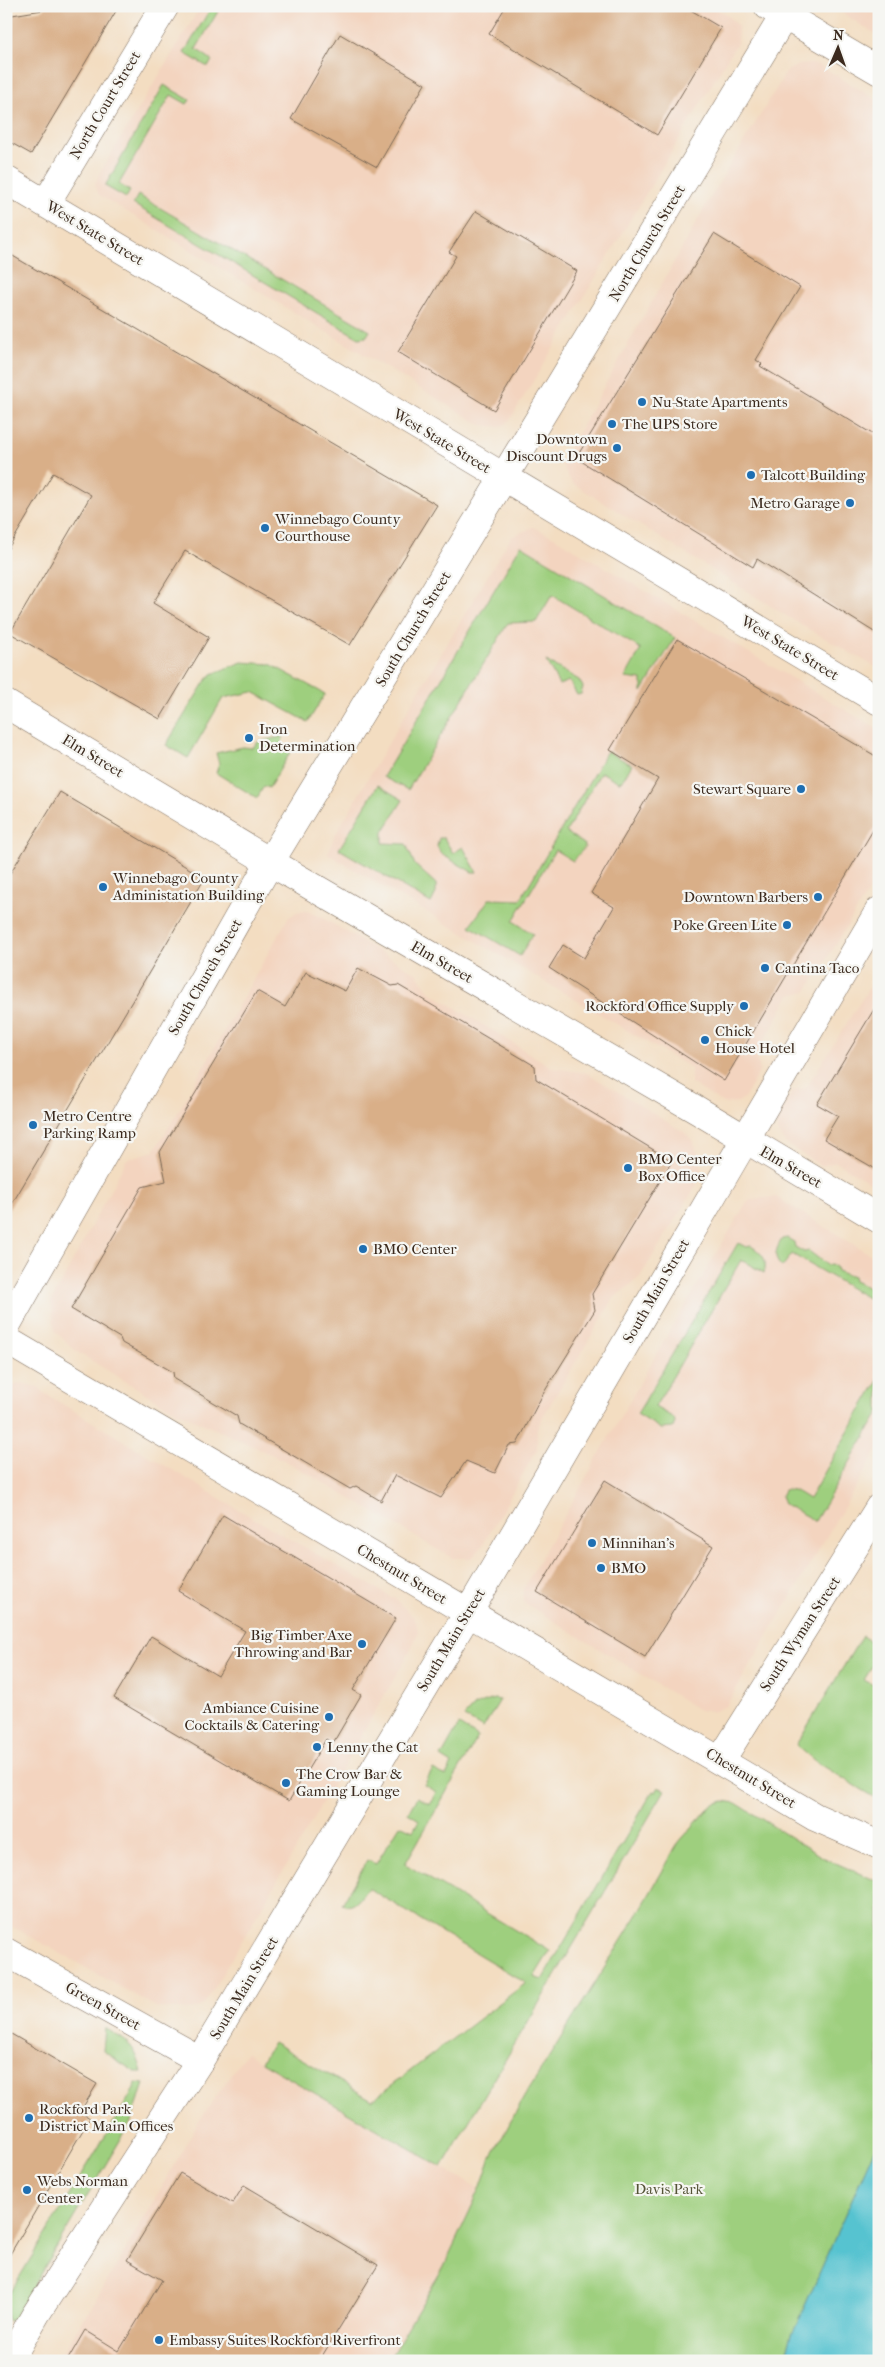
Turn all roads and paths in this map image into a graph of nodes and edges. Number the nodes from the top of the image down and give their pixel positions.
1 (164, 6) edge
2 (781, 9) edge
3 (879, 71) edge
4 (6, 180) edge
5 (46, 204) junction
6 (505, 479) junction
7 (879, 701) edge
8 (6, 704) edge
9 (270, 862) junction
10 (879, 911) edge
11 (744, 1140) junction
12 (879, 1219) edge
13 (6, 1326) edge
14 (6, 1340) edge
15 (879, 1508) edge
16 (468, 1612) junction
17 (721, 1760) junction
18 (879, 1845) edge
19 (6, 1952) edge
20 (200, 2060) junction
21 (9, 2361) edge

1 - 5 main road, North Court Street
2 - 3 main road
2 - 6 main road, North Church Street
4 - 5 main road, West State Street
5 - 6 main road, West State Street
6 - 7 main road, West State Street
6 - 9 main road, South Church Street
8 - 9 main road, Elm Street
9 - 11 main road, Elm Street
9 - 13 main road, South Church Street
10 - 11 main road, South Main Street
11 - 12 main road, Elm Street
11 - 16 main road, South Main Street
14 - 16 main road, Chestnut Street
15 - 17 main road, South Wyman Street
16 - 17 main road, Chestnut Street
16 - 20 main road, South Main Street
17 - 18 main road, Chestnut Street
19 - 20 main road, Green Street
20 - 21 main road, South Main Street

